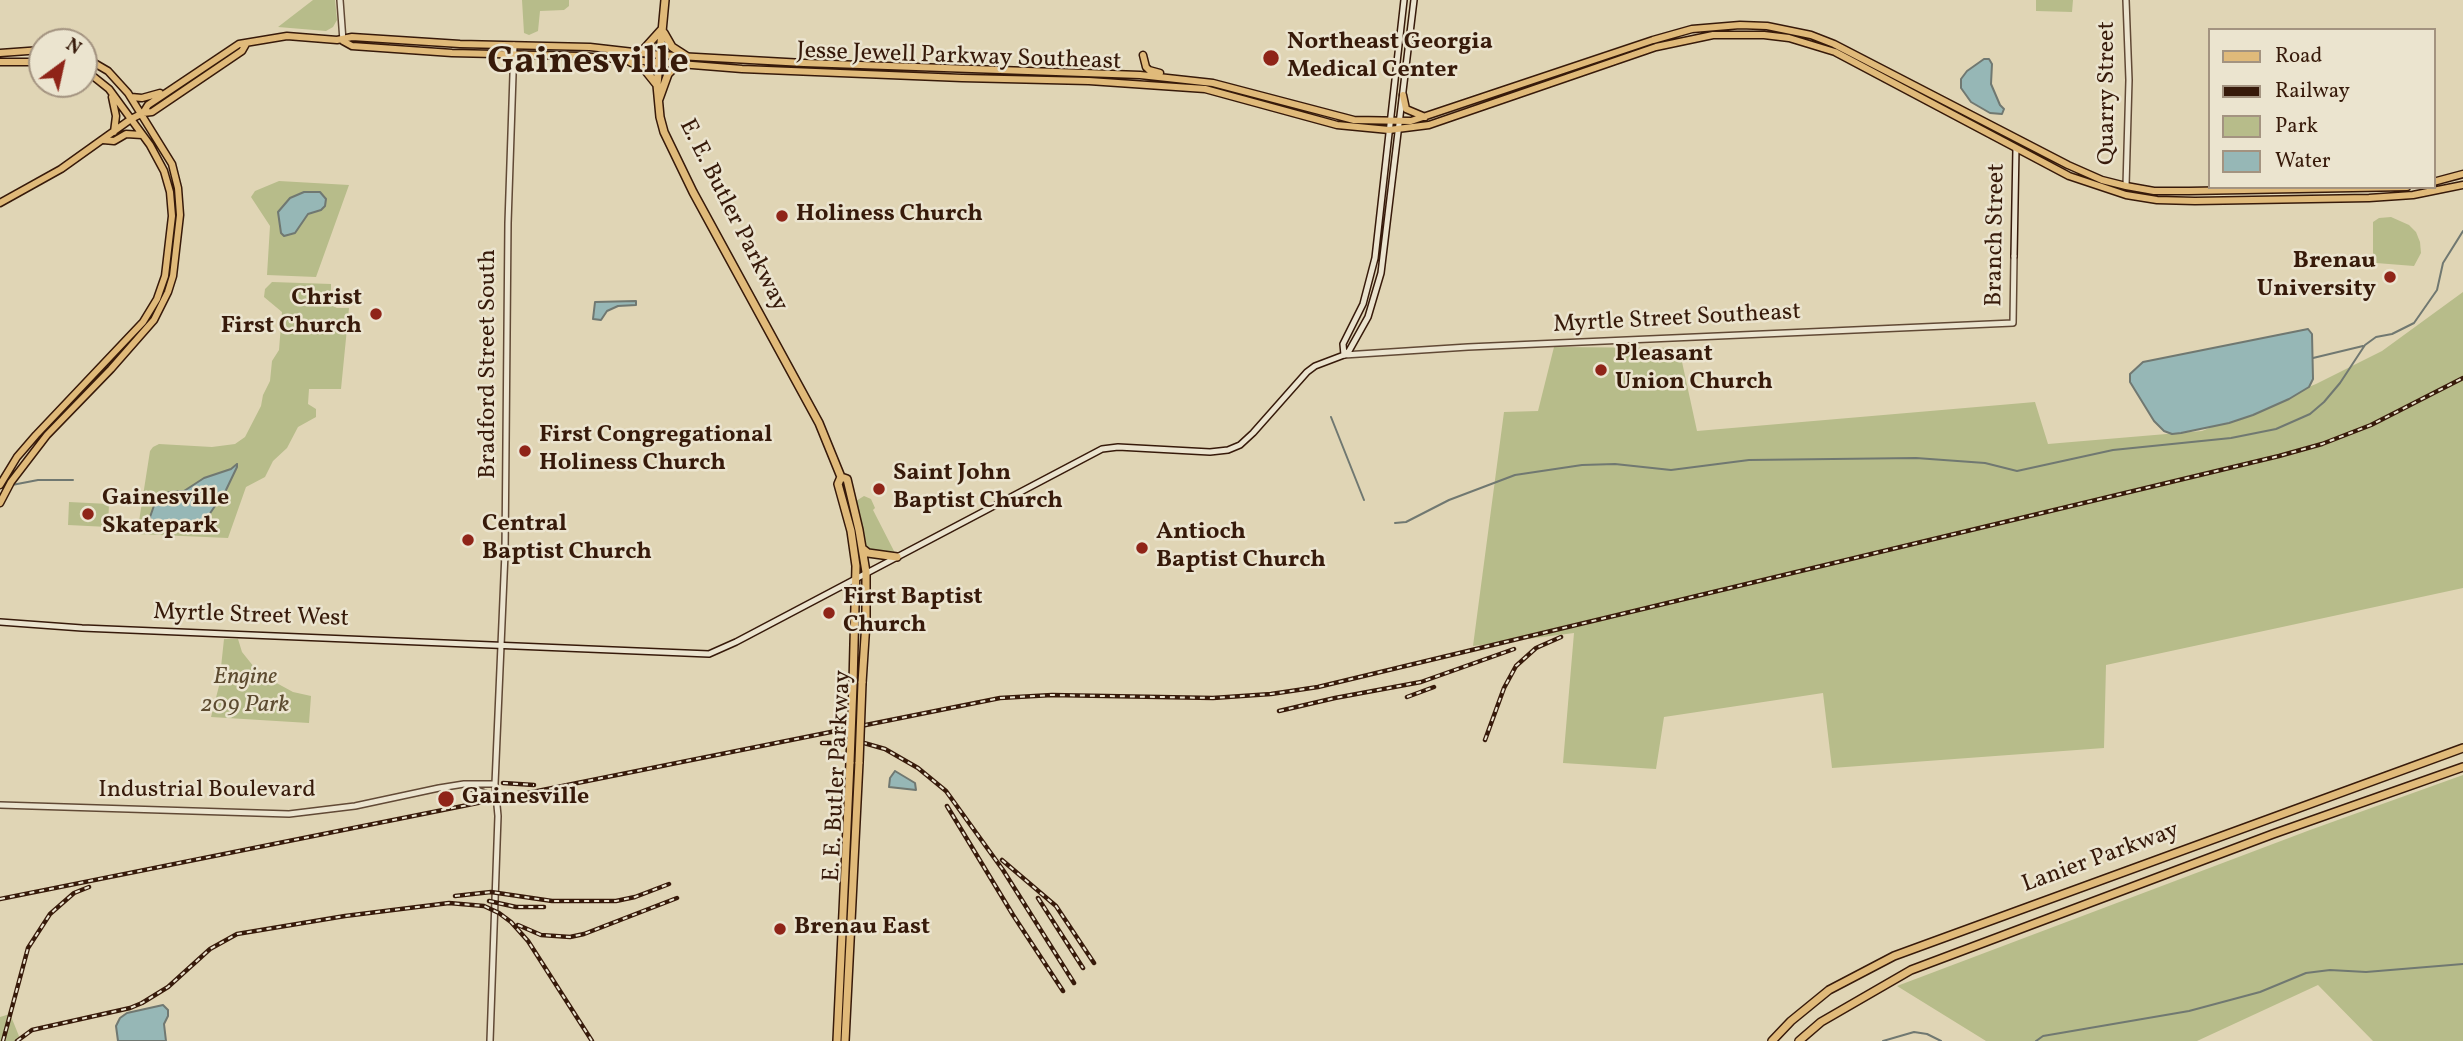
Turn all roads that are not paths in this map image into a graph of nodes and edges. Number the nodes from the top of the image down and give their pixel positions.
1 (665, 0) edge
2 (1404, 0) edge
3 (1413, 0) edge
4 (2126, 0) edge
5 (339, 1) edge
6 (662, 29) junction
7 (343, 41) junction
8 (246, 44) junction
9 (514, 45) junction
10 (28, 51) edge
11 (636, 52) junction
12 (0, 53) edge
13 (514, 54) junction
14 (1143, 55) dead end
15 (686, 56) junction
16 (660, 59) junction
17 (627, 60) junction
18 (0, 62) edge
19 (28, 62) edge
20 (98, 65) edge
21 (683, 65) junction
22 (98, 79) edge
23 (1193, 79) junction
24 (657, 85) junction
25 (169, 90) junction
26 (111, 91) junction
27 (1403, 95) junction
28 (131, 97) junction
29 (657, 103) junction
30 (143, 113) junction
31 (1426, 117) junction
32 (131, 119) junction
33 (1399, 120) junction
34 (1390, 121) junction
35 (1389, 130) junction
36 (1398, 130) junction
37 (114, 132) junction
38 (142, 135) junction
39 (103, 140) junction
40 (2016, 148) junction
41 (2463, 174) edge
42 (2435, 181) edge
43 (2463, 185) edge
44 (2126, 186) junction
45 (2298, 189) edge
46 (0, 203) edge
47 (2013, 323) joint
48 (1344, 355) junction
49 (841, 477) junction
50 (0, 485) edge
51 (0, 503) edge
52 (863, 549) junction
53 (897, 557) junction
54 (866, 572) junction
55 (855, 578) junction
56 (0, 622) edge
57 (501, 645) junction
58 (2463, 748) edge
59 (855, 762) junction
60 (2463, 767) edge
61 (495, 784) junction
62 (464, 785) junction
63 (497, 798) junction
64 (0, 805) edge
65 (490, 1041) edge
66 (837, 1041) edge
67 (845, 1041) edge
68 (1772, 1041) edge
69 (1799, 1041) edge

1 - 6 highway, E. E. Butler Parkway
2 - 34 street
3 - 27 street
4 - 44 street, Quarry Street
5 - 7 street
6 - 11 highway
6 - 15 highway
6 - 16 highway, E. E. Butler Parkway
7 - 8 main road
7 - 9 main road, Jesse Jewell Parkway Southeast
7 - 13 main road, Jesse Jewell Parkway Southeast
8 - 25 main road
8 - 30 main road
9 - 11 main road, Jesse Jewell Parkway Southeast
9 - 13 street, Bradford Street South
10 - 12 main road
11 - 16 main road, Jesse Jewell Parkway Southeast
13 - 17 main road, Jesse Jewell Parkway Southeast
13 - 57 street, Bradford Street South
14 - 23 main road
15 - 16 main road, Jesse Jewell Parkway Southeast
15 - 23 main road, Jesse Jewell Parkway Southeast
16 - 17 main road, Jesse Jewell Parkway Southeast
16 - 21 main road, Jesse Jewell Parkway Southeast
16 - 24 highway, E. E. Butler Parkway
17 - 24 highway
18 - 19 main road
20 - 28 main road
21 - 29 highway
21 - 35 main road, Jesse Jewell Parkway Southeast
22 - 26 main road
23 - 34 main road, Jesse Jewell Parkway Southeast
24 - 29 highway, E. E. Butler Parkway
25 - 28 main road
25 - 30 main road
26 - 32 main road
26 - 37 main road
27 - 31 main road
27 - 33 street
28 - 30 main road
29 - 49 highway, E. E. Butler Parkway
30 - 32 main road
30 - 51 main road
31 - 33 main road, Jesse Jewell Parkway Southeast
31 - 44 main road, Jesse Jewell Parkway Southeast
32 - 37 main road
32 - 38 main road
33 - 34 main road, Jesse Jewell Parkway Southeast
33 - 36 street
34 - 35 street
35 - 36 main road, Jesse Jewell Parkway Southeast
35 - 48 street
36 - 40 main road, Jesse Jewell Parkway Southeast
36 - 48 street
37 - 39 main road
38 - 39 main road
38 - 50 main road
39 - 46 main road
40 - 43 main road
40 - 47 street, Branch Street
41 - 42 main road
44 - 45 main road
47 - 48 street, Myrtle Street Southeast
48 - 53 street, Myrtle Street West
49 - 52 highway, E. E. Butler Parkway
49 - 55 highway, E. E. Butler Parkway
52 - 53 highway
52 - 54 highway, E. E. Butler Parkway
53 - 54 street, Myrtle Street West
54 - 55 street, Myrtle Street West
54 - 59 highway, E. E. Butler Parkway, bridge
55 - 57 street, Myrtle Street West
55 - 59 highway, E. E. Butler Parkway, bridge
56 - 57 street, Myrtle Street West
57 - 61 street, Bradford Street South
58 - 68 highway, Lanier Parkway
59 - 66 highway, E. E. Butler Parkway
59 - 67 highway, E. E. Butler Parkway
60 - 69 highway, Lanier Parkway
61 - 62 street, Industrial Boulevard
61 - 63 street, Bradford Street South
62 - 63 street
62 - 64 street, Industrial Boulevard
63 - 65 street, Bradford Street South

